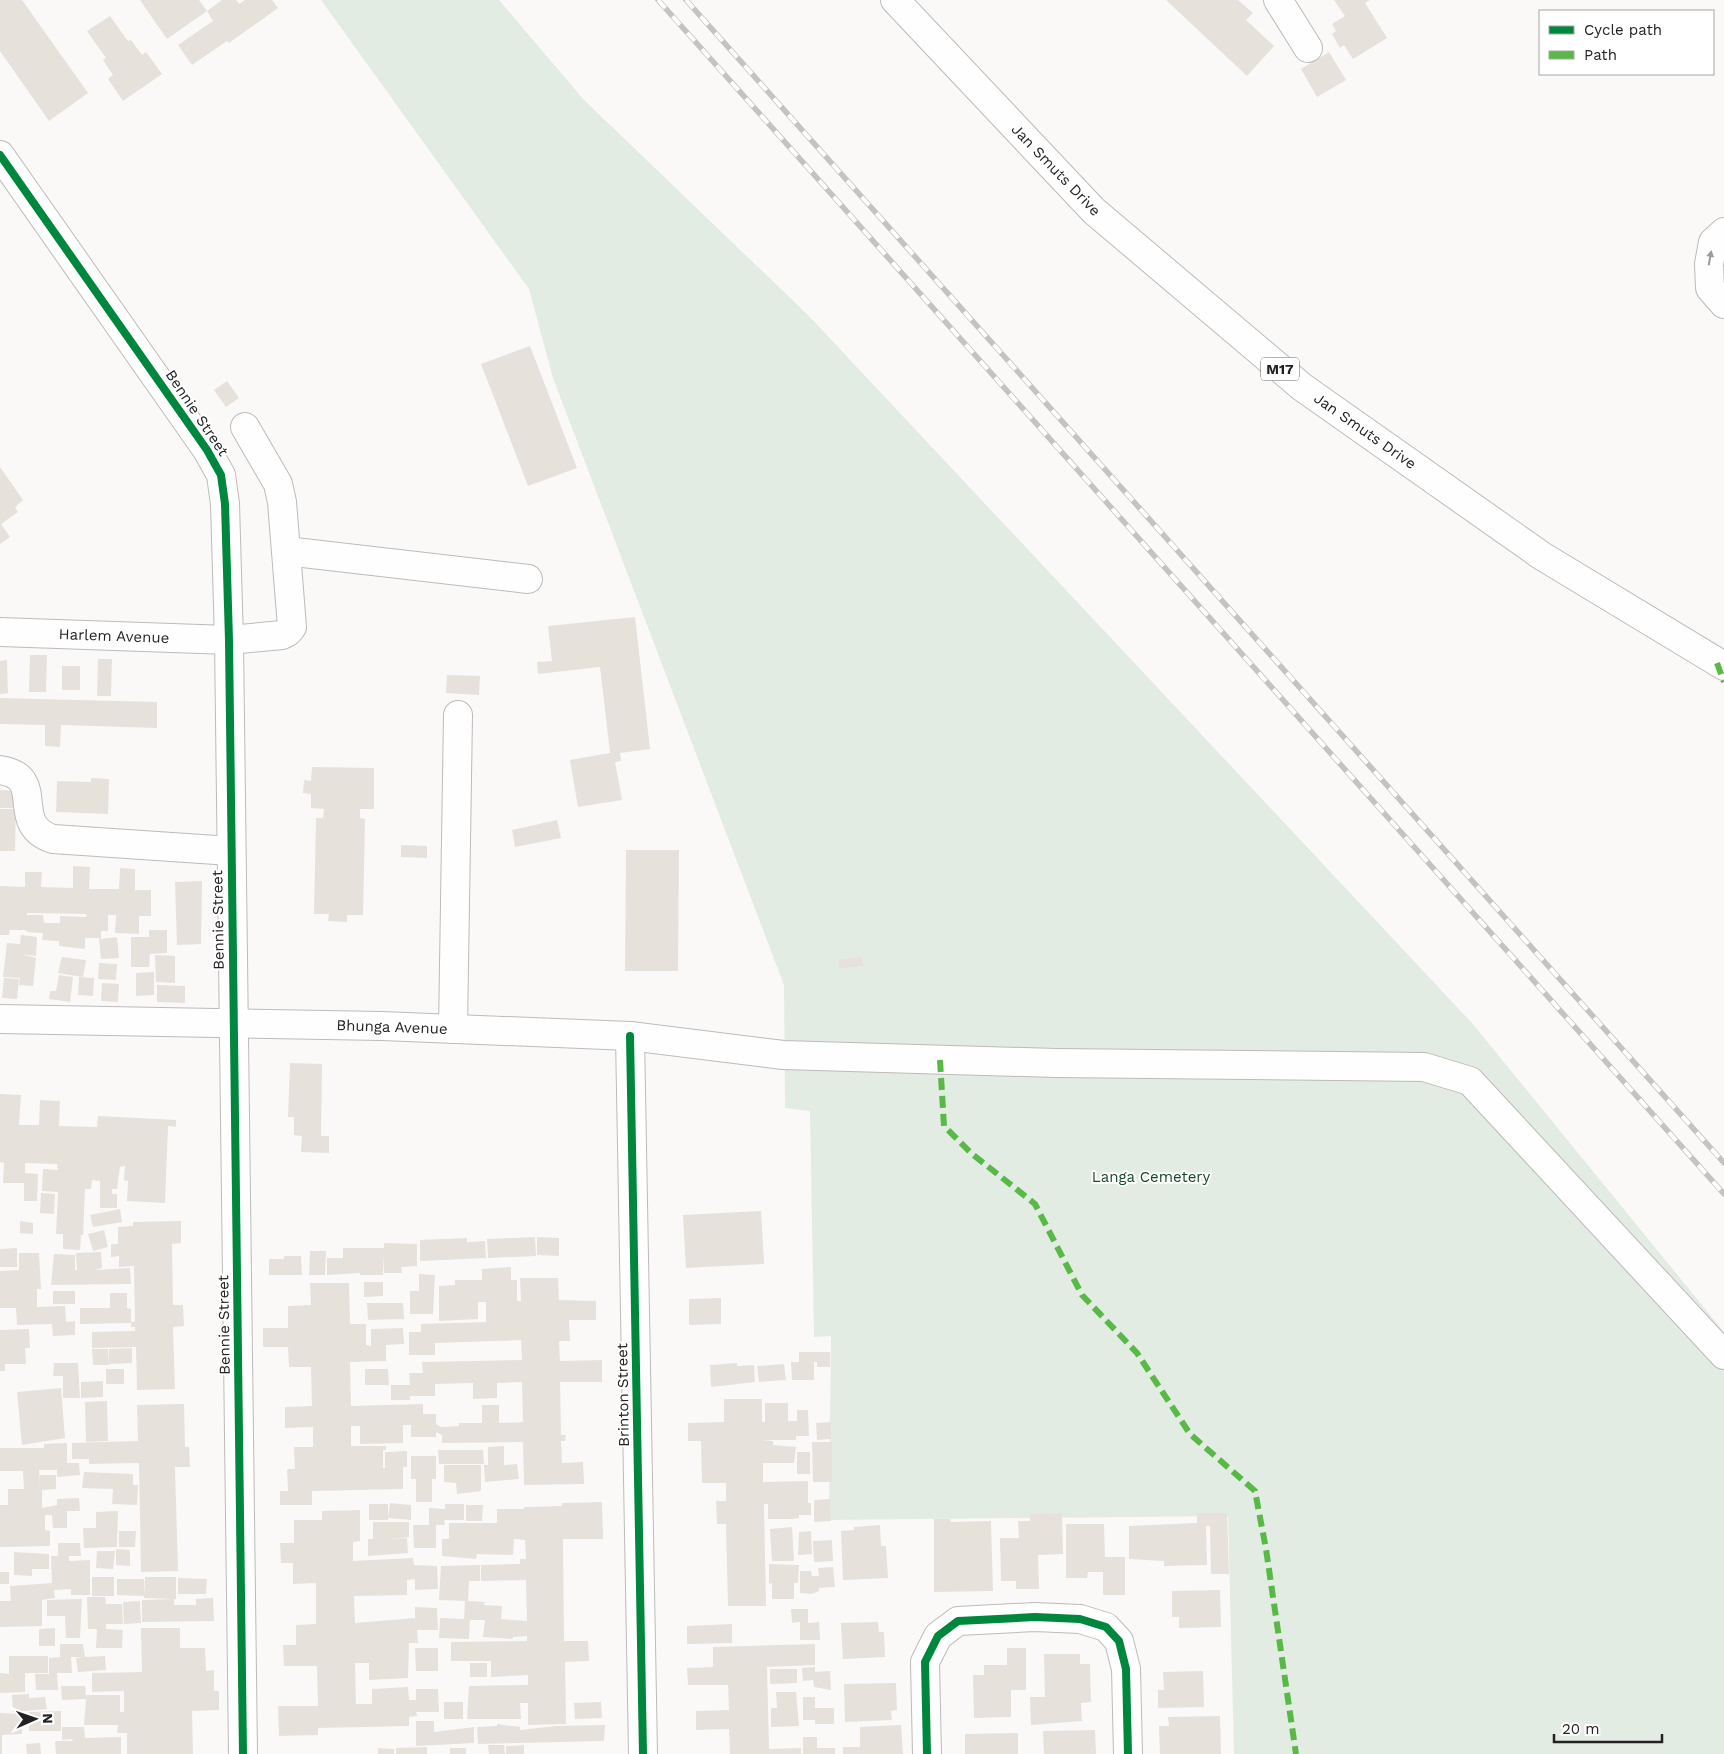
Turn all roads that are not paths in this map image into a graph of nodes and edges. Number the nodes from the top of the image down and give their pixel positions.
1 (895, 0) edge
2 (1278, 0) edge
3 (1308, 48) dead end
4 (0, 155) edge
5 (1724, 232) edge
6 (1724, 304) edge
7 (245, 427) dead end
8 (286, 551) junction
9 (528, 579) dead end
10 (0, 632) edge
11 (228, 640) junction
12 (1724, 666) edge
13 (458, 714) dead end
14 (0, 770) edge
15 (231, 851) junction
16 (0, 1019) edge
17 (234, 1023) junction
18 (452, 1030) junction
19 (630, 1036) junction
20 (1724, 1356) edge
21 (243, 1754) edge
22 (643, 1754) edge
23 (927, 1754) edge
24 (1128, 1754) edge

1 - 12 street, Jan Smuts Drive / M17
2 - 3 street
4 - 11 street, Bennie Street
6 -> 5 street
7 - 8 street
8 - 9 street
8 - 11 street, Harlem Avenue
10 - 11 street, Harlem Avenue
11 - 15 street, Bennie Street
13 - 18 street
14 - 15 street
15 - 17 street, Bennie Street
16 - 17 street, Bhunga Avenue
17 - 18 street, Bhunga Avenue
17 - 21 street, Bennie Street
18 - 19 street, Bhunga Avenue
19 - 20 street, Bhunga Avenue
19 - 22 street, Brinton Street
23 - 24 street

